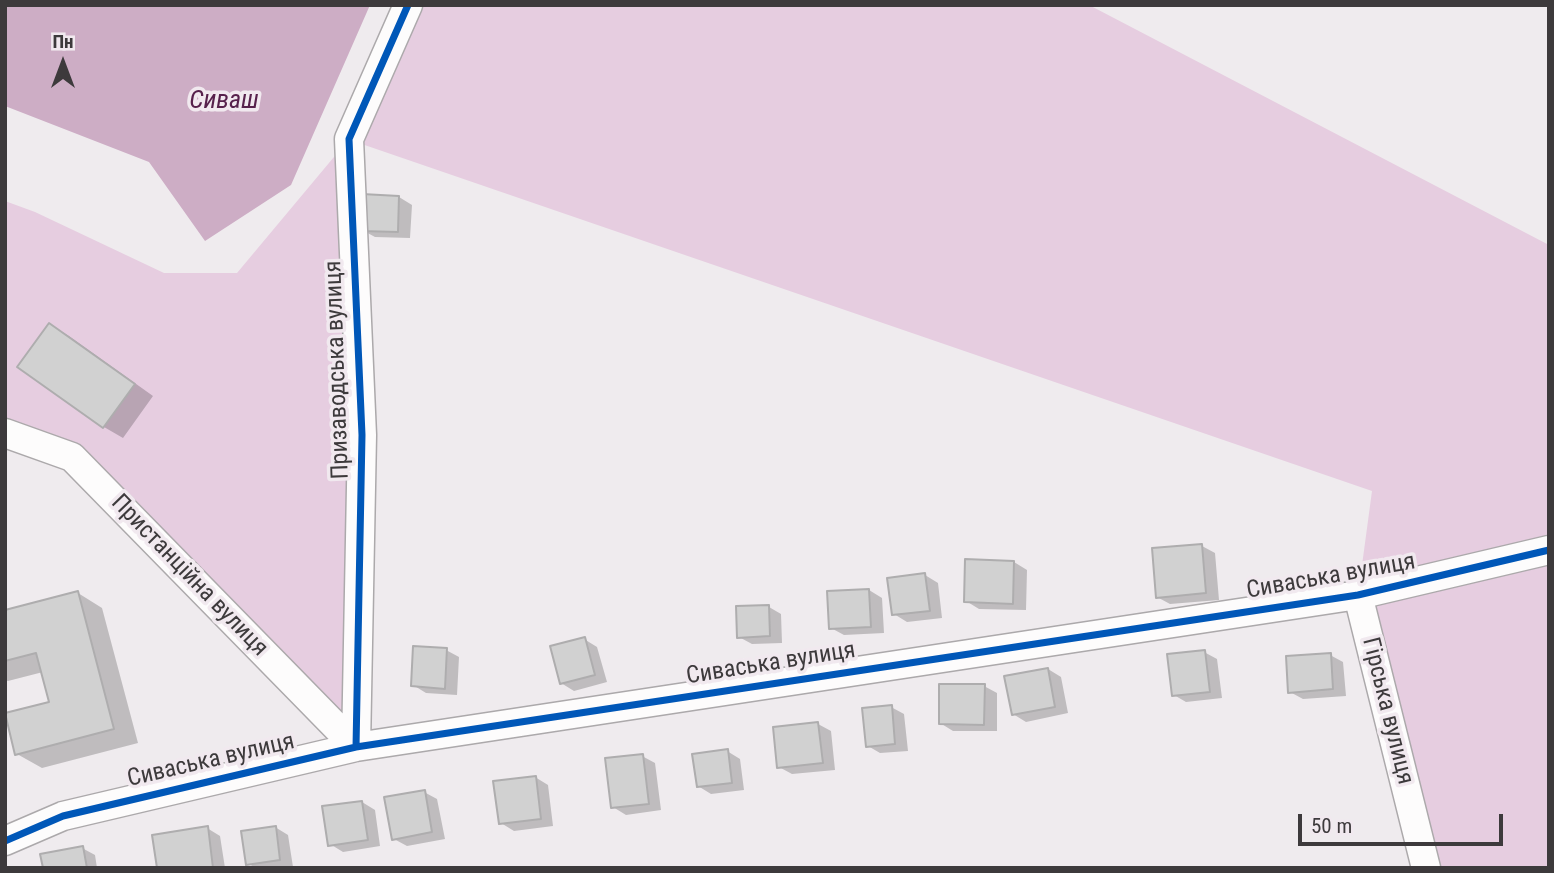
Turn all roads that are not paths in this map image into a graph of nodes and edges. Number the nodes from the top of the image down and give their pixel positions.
1 (408, 5) edge
2 (5, 433) edge
3 (1549, 550) edge
4 (1358, 595) junction
5 (356, 747) junction
6 (5, 841) edge
7 (1426, 868) edge

1 - 5 street, Призаводська вулиця
2 - 5 street, Пристанційна вулиця
3 - 4 street, Сиваська вулиця
4 - 5 street, Сиваська вулиця
4 - 7 street, Гірська вулиця
5 - 6 street, Сиваська вулиця

